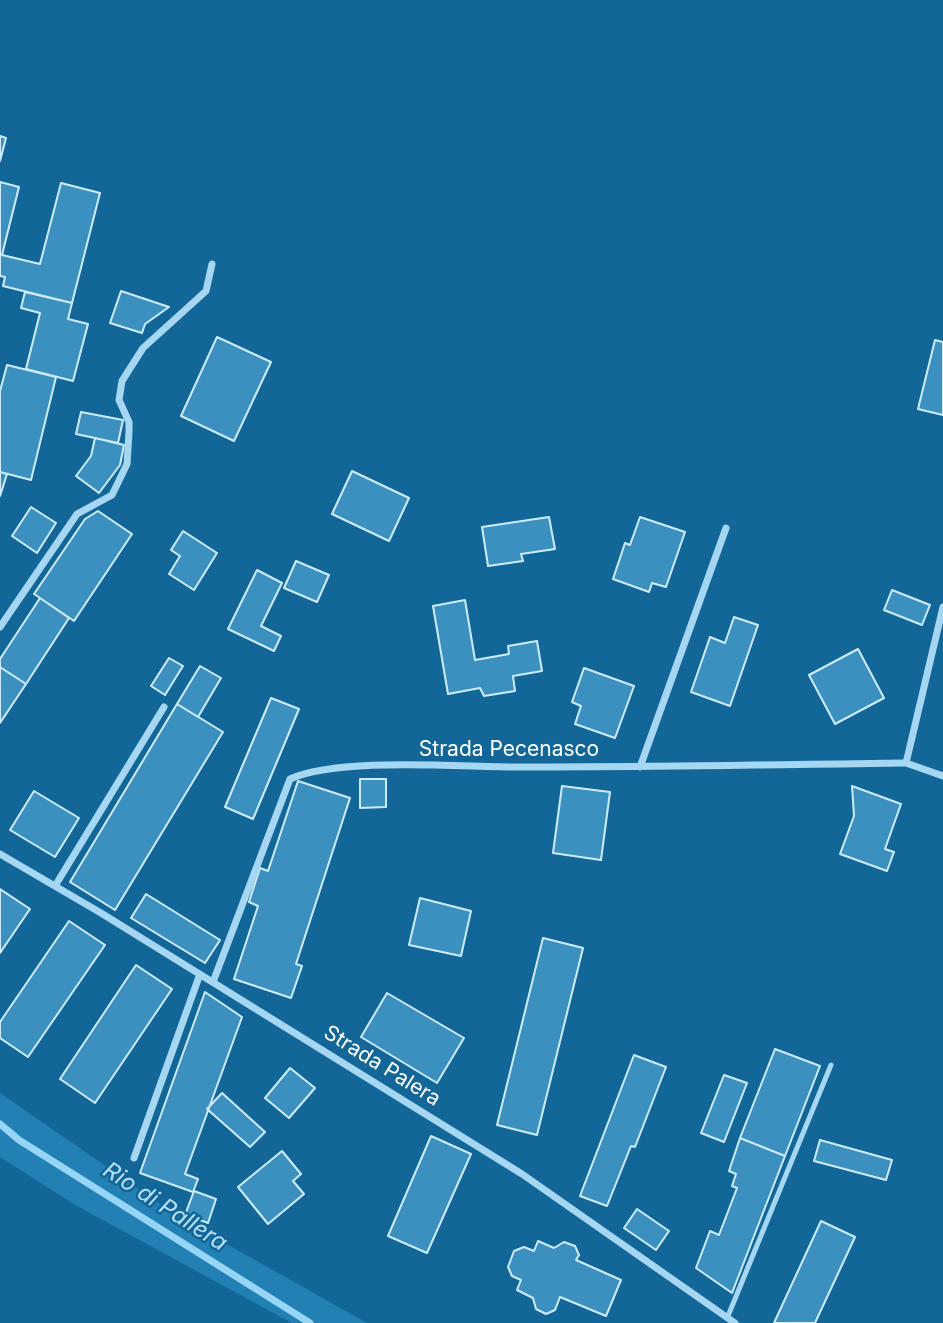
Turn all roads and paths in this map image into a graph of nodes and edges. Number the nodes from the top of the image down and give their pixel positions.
1 (212, 264) dead end
2 (726, 528) dead end
3 (943, 607) edge
4 (0, 627) edge
5 (164, 707) dead end
6 (906, 762) junction
7 (640, 768) junction
8 (943, 776) edge
9 (0, 854) edge
10 (55, 886) junction
11 (200, 974) junction
12 (213, 982) junction
13 (831, 1065) dead end
14 (134, 1158) dead end
15 (727, 1316) junction
16 (735, 1323) edge

1 - 4 street
2 - 7 street
3 - 6 street
5 - 10 street
6 - 7 street, Strada Pecenasco
6 - 8 street, Strada Pecenasco
7 - 12 street, Strada Pecenasco
9 - 10 street, Strada Palera
10 - 11 street, Strada Palera
11 - 12 street, Strada Palera
11 - 14 street
12 - 15 street, Strada Palera
13 - 15 lane
15 - 16 street, Strada Palera

